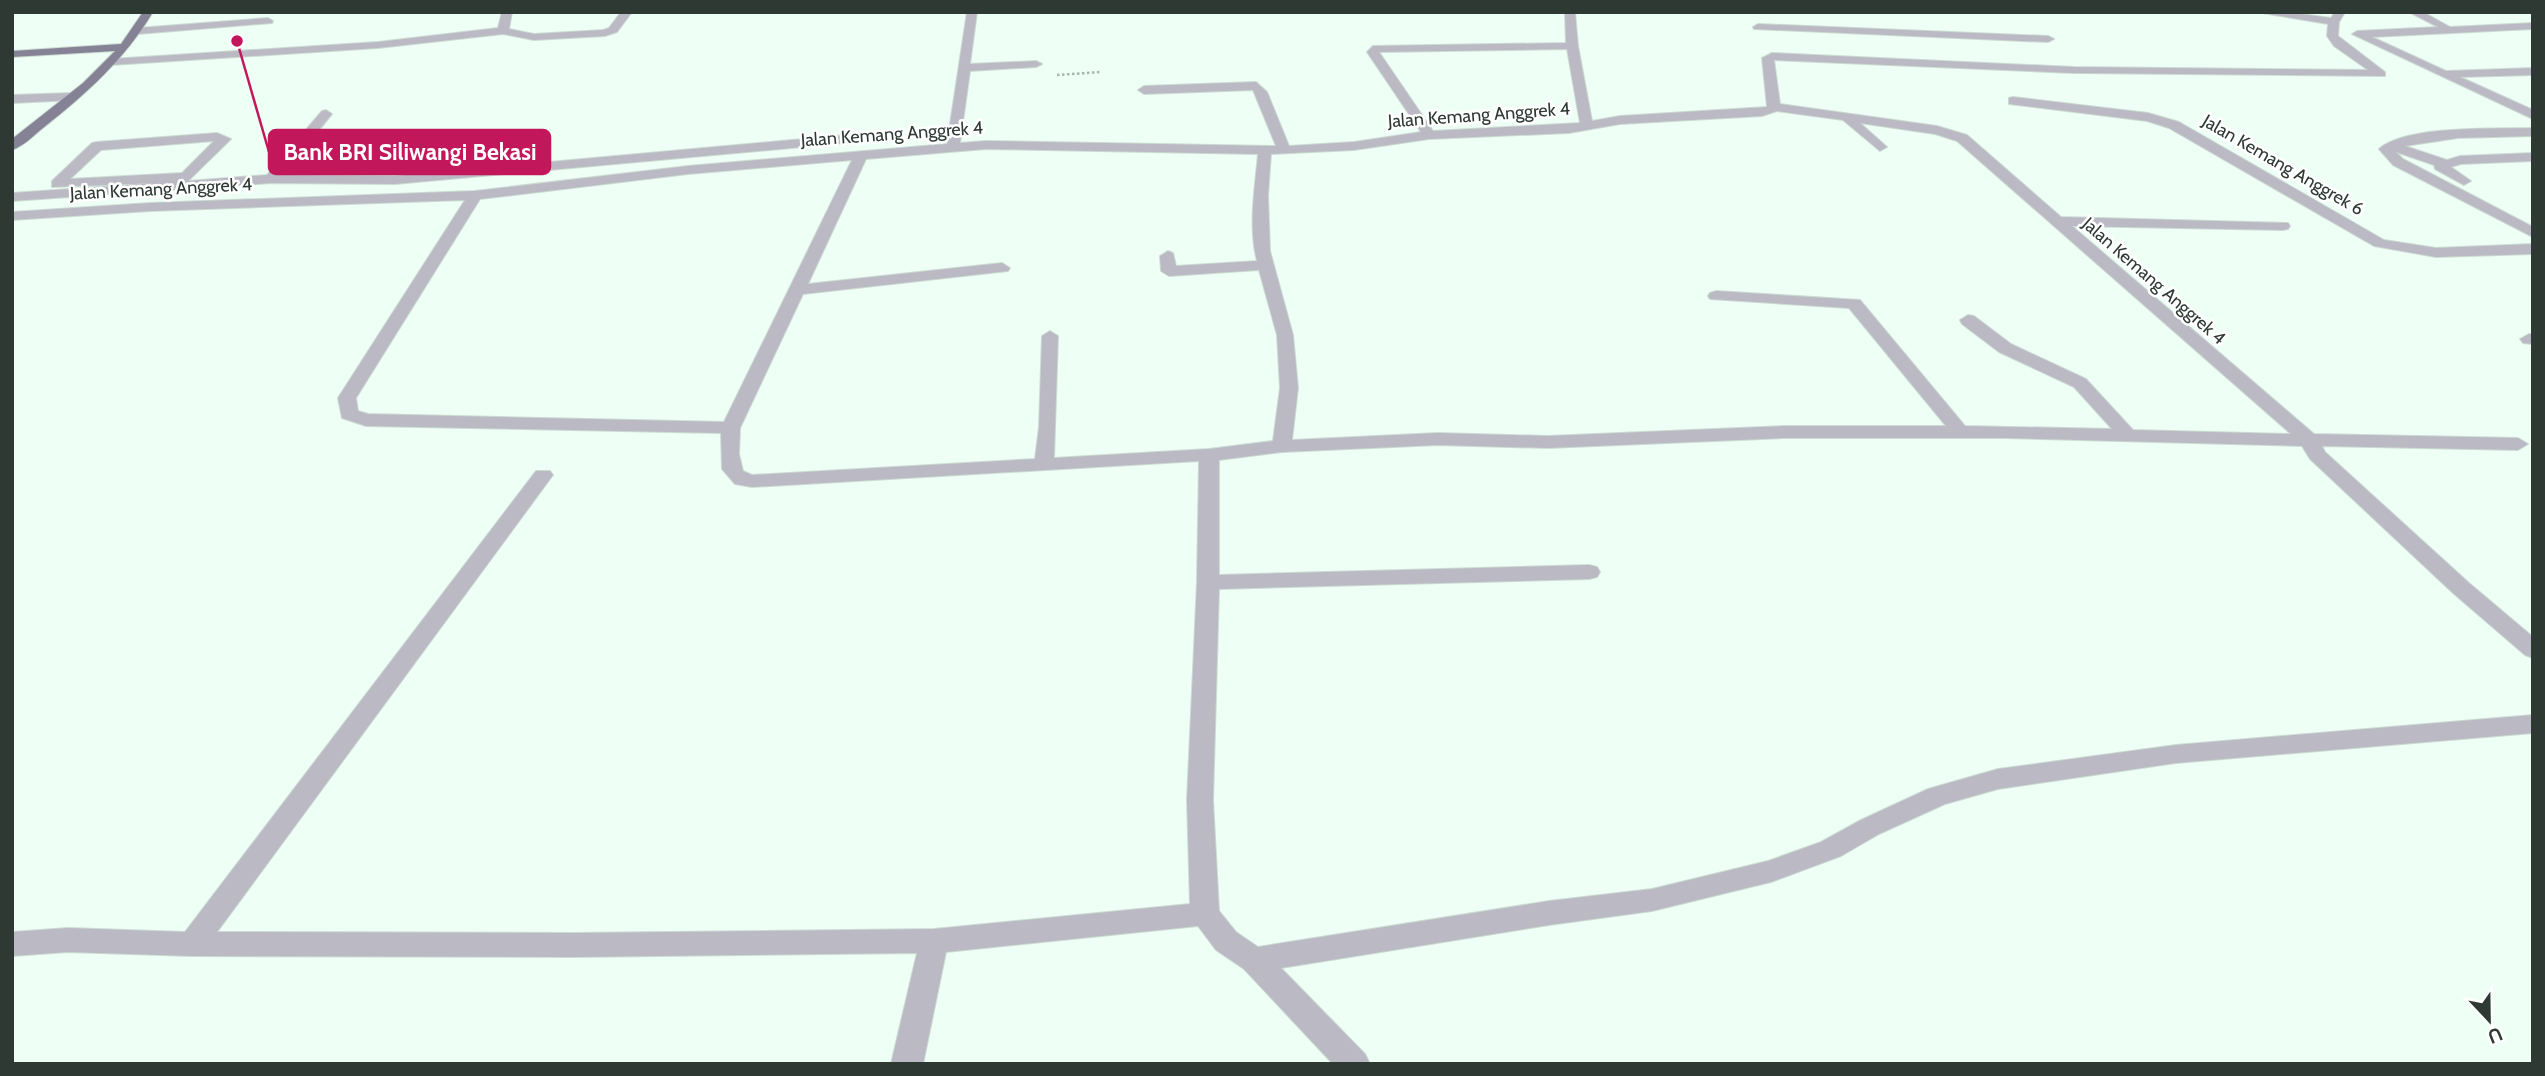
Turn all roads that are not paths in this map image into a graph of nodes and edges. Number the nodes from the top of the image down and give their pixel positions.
1 (148, 12) edge
2 (507, 12) edge
3 (627, 12) edge
4 (972, 12) edge
5 (1570, 12) edge
6 (2261, 12) edge
7 (2414, 12) edge
8 (2337, 17) edge
9 (268, 21) dead end
10 (2533, 26) edge
11 (1758, 27) dead end
12 (2038, 28) dead end
13 (2450, 28) junction
14 (138, 31) junction
15 (503, 31) junction
16 (2048, 40) junction
17 (1572, 46) junction
18 (124, 47) junction
19 (2056, 50) dead end
20 (12, 54) edge
21 (2065, 60) dead end
22 (111, 62) junction
23 (1036, 64) dead end
24 (963, 68) junction
25 (2074, 70) junction
26 (2533, 71) edge
27 (2441, 74) junction
28 (1144, 90) dead end
29 (72, 97) junction
30 (12, 99) edge
31 (2013, 101) dead end
32 (1774, 107) junction
33 (326, 114) dead end
34 (2533, 115) edge
35 (1845, 116) junction
36 (1587, 126) junction
37 (2533, 132) edge
38 (1429, 135) junction
39 (846, 139) dead end
40 (12, 146) edge
41 (1880, 146) dead end
42 (2392, 146) junction
43 (953, 148) junction
44 (1265, 150) junction
45 (1284, 150) junction
46 (862, 154) junction
47 (2533, 157) edge
48 (2445, 163) junction
49 (271, 179) junction
50 (117, 186) junction
51 (475, 195) junction
52 (12, 197) edge
53 (12, 216) edge
54 (2533, 217) edge
55 (2056, 221) junction
56 (2283, 226) dead end
57 (2533, 233) edge
58 (2533, 249) edge
59 (1168, 256) dead end
60 (1266, 265) junction
61 (1002, 268) dead end
62 (798, 290) junction
63 (1716, 296) dead end
64 (1968, 320) dead end
65 (1050, 336) dead end
66 (731, 428) junction
67 (1961, 433) junction
68 (2127, 434) junction
69 (2309, 440) junction
70 (2518, 444) dead end
71 (1282, 446) junction
72 (1209, 455) junction
73 (1044, 463) junction
74 (543, 475) dead end
75 (1589, 572) dead end
76 (1208, 582) junction
77 (2533, 650) edge
78 (2533, 724) edge
79 (1205, 914) junction
80 (934, 941) junction
81 (12, 944) edge
82 (192, 944) junction
83 (1254, 960) junction
84 (907, 1064) edge
85 (1354, 1064) edge

1 - 14 main road
2 - 15 street
3 - 15 street
4 - 24 street
5 - 17 street
6 - 8 street
7 - 13 street
8 - 25 street
9 - 14 street
10 - 13 street
11 - 16 street
12 - 16 street
13 - 27 street
14 - 18 main road
15 - 22 street
16 - 19 street
17 - 36 street
17 - 38 street
18 - 20 main road
18 - 22 main road
21 - 25 street
22 - 29 main road
23 - 24 street
24 - 43 street
25 - 32 street
26 - 27 street
27 - 34 street
28 - 45 street
29 - 30 street
29 - 40 main road
31 - 58 street, Jalan Kemang Anggrek 6
32 - 35 street, Jalan Kemang Anggrek 4
32 - 36 street, Jalan Kemang Anggrek 4
33 - 49 street
35 - 41 street
35 - 55 street, Jalan Kemang Anggrek 4
36 - 38 street, Jalan Kemang Anggrek 4
37 - 42 street
38 - 45 street, Jalan Kemang Anggrek 4
39 - 49 street
42 - 48 street
42 - 57 street
43 - 44 street, Jalan Kemang Anggrek 4
43 - 46 street, Jalan Kemang Anggrek 4
44 - 45 street, Jalan Kemang Anggrek 4
44 - 60 street
46 - 51 street, Jalan Kemang Anggrek 4
46 - 62 street
47 - 48 street
48 - 54 street
49 - 50 street
50 - 50 street
50 - 52 street
51 - 53 street, Jalan Kemang Anggrek 4
51 - 66 street
55 - 56 street
55 - 69 street, Jalan Kemang Anggrek 4
59 - 60 street
60 - 71 street
61 - 62 street
62 - 66 street
63 - 67 street
64 - 68 street
65 - 73 street
66 - 73 street
67 - 68 street
67 - 71 street
68 - 69 street
69 - 70 street
69 - 77 street, Jalan Kemang Anggrek 4
71 - 72 street
72 - 73 street
72 - 76 street
74 - 82 street
75 - 76 street
76 - 79 street
78 - 83 street
79 - 80 street
79 - 83 street
80 - 82 street
80 - 84 street
81 - 82 street
83 - 85 street

